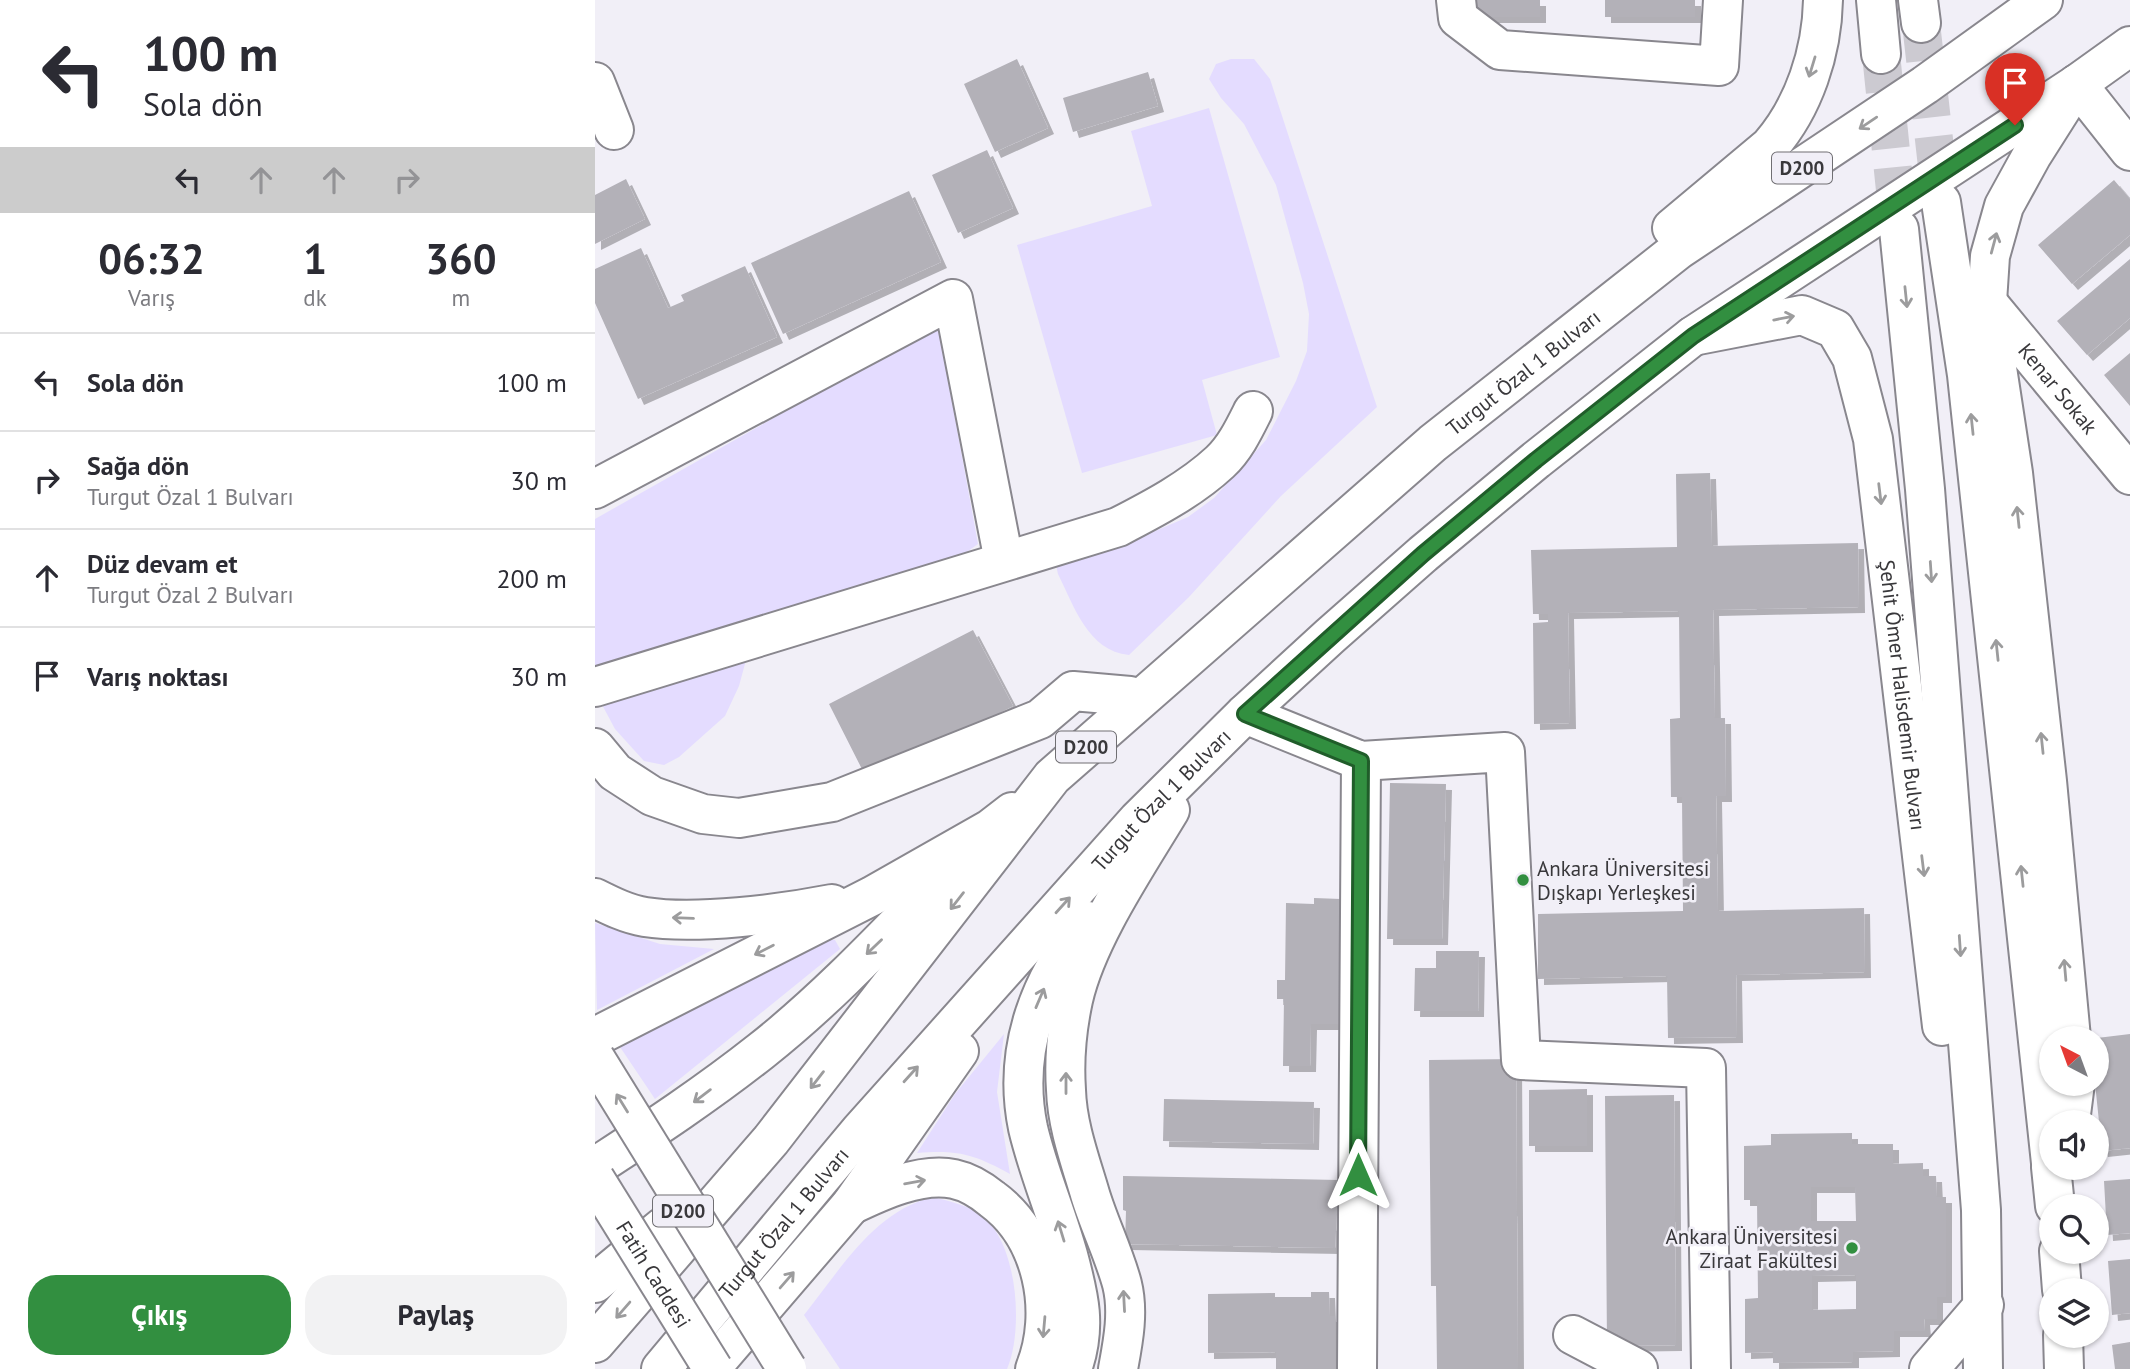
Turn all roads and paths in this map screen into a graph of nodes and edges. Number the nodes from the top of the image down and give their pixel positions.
1 (1456, 0) edge
2 (1723, 0) edge
3 (1823, 0) edge
4 (1876, 0) edge
5 (2043, 0) edge
6 (2130, 47) edge
7 (1881, 54) tunnel mouth
8 (595, 82) edge
9 (2077, 85) junction
10 (614, 130) dead end
11 (2130, 151) edge
12 (1926, 198) junction
13 (1899, 229) tunnel mouth
14 (1987, 302) junction
15 (1693, 336) junction
16 (1253, 411) dead end
17 (2130, 475) edge
18 (595, 489) edge
19 (1004, 561) junction
20 (595, 687) edge
21 (1130, 696) junction
22 (1245, 714) junction
23 (595, 748) edge
24 (1201, 758) junction
25 (1361, 761) junction
26 (1052, 777) junction
27 (991, 829) junction
28 (1143, 855) junction
29 (872, 896) junction
30 (595, 898) edge
31 (1031, 940) junction
32 (2070, 1026) edge
33 (595, 1037) edge
34 (595, 1058) edge
35 (771, 1140) junction
36 (595, 1167) edge
37 (595, 1179) edge
38 (2055, 1181) edge
39 (851, 1205) junction
40 (1981, 1210) junction
41 (595, 1283) edge
42 (1984, 1305) junction
43 (1573, 1335) dead end
44 (595, 1343) edge
45 (2063, 1348) edge
46 (661, 1369) edge
47 (712, 1369) edge
48 (787, 1369) edge
49 (1035, 1369) edge
50 (1072, 1369) edge
51 (1118, 1369) edge
52 (1357, 1369) edge
53 (1638, 1369) edge
54 (1711, 1369) edge
55 (1929, 1369) edge
56 (1983, 1369) edge
57 (2064, 1369) edge

1 - 2 main road
3 -> 21 main road
4 - 7 main road
5 -> 26 main road, Turgut Özal 1 Bulvarı / D200
6 - 9 main road, Turgut Özal 1 Bulvarı
8 - 10 main road
9 - 11 main road
9 - 12 main road, Turgut Özal 1 Bulvarı
14 -> 9 main road
12 - 15 main road, Turgut Özal 1 Bulvarı
38 -> 12 main road
13 -> 40 main road, Şehit Ömer Halisdemir Bulvarı
14 - 17 main road, Kenar Sokak
32 -> 14 main road
15 - 22 main road, Turgut Özal 1 Bulvarı
15 -> 40 main road, Şehit Ömer Halisdemir Bulvarı
16 - 19 main road
18 - 19 main road
19 - 20 main road
21 - 23 main road
21 - 26 main road
22 - 24 main road, Turgut Özal 1 Bulvarı
22 - 25 main road
24 - 28 main road
31 -> 24 main road, Turgut Özal 1 Bulvarı
25 - 52 main road
25 - 54 main road
26 - 27 main road
26 -> 35 main road, Turgut Özal 1 Bulvarı / D200
27 - 29 main road
27 -> 36 main road
50 -> 28 main road
51 -> 28 main road
29 -> 30 main road
29 -> 33 main road
31 - 39 main road, Turgut Özal 1 Bulvarı
46 -> 31 main road, Turgut Özal 1 Bulvarı
48 -> 34 main road, bridge
35 - 41 main road, Turgut Özal 1 Bulvarı / D200
35 -> 44 main road, Turgut Özal 1 Bulvarı / D200
37 - 47 main road, Fatih Caddesi, bridge
47 -> 39 main road, Turgut Özal 1 Bulvarı
39 -> 49 main road
40 - 42 main road, Şehit Ömer Halisdemir Bulvarı
42 - 55 main road
42 - 56 main road, Şehit Ömer Halisdemir Bulvarı
43 - 53 main road
45 - 57 main road

